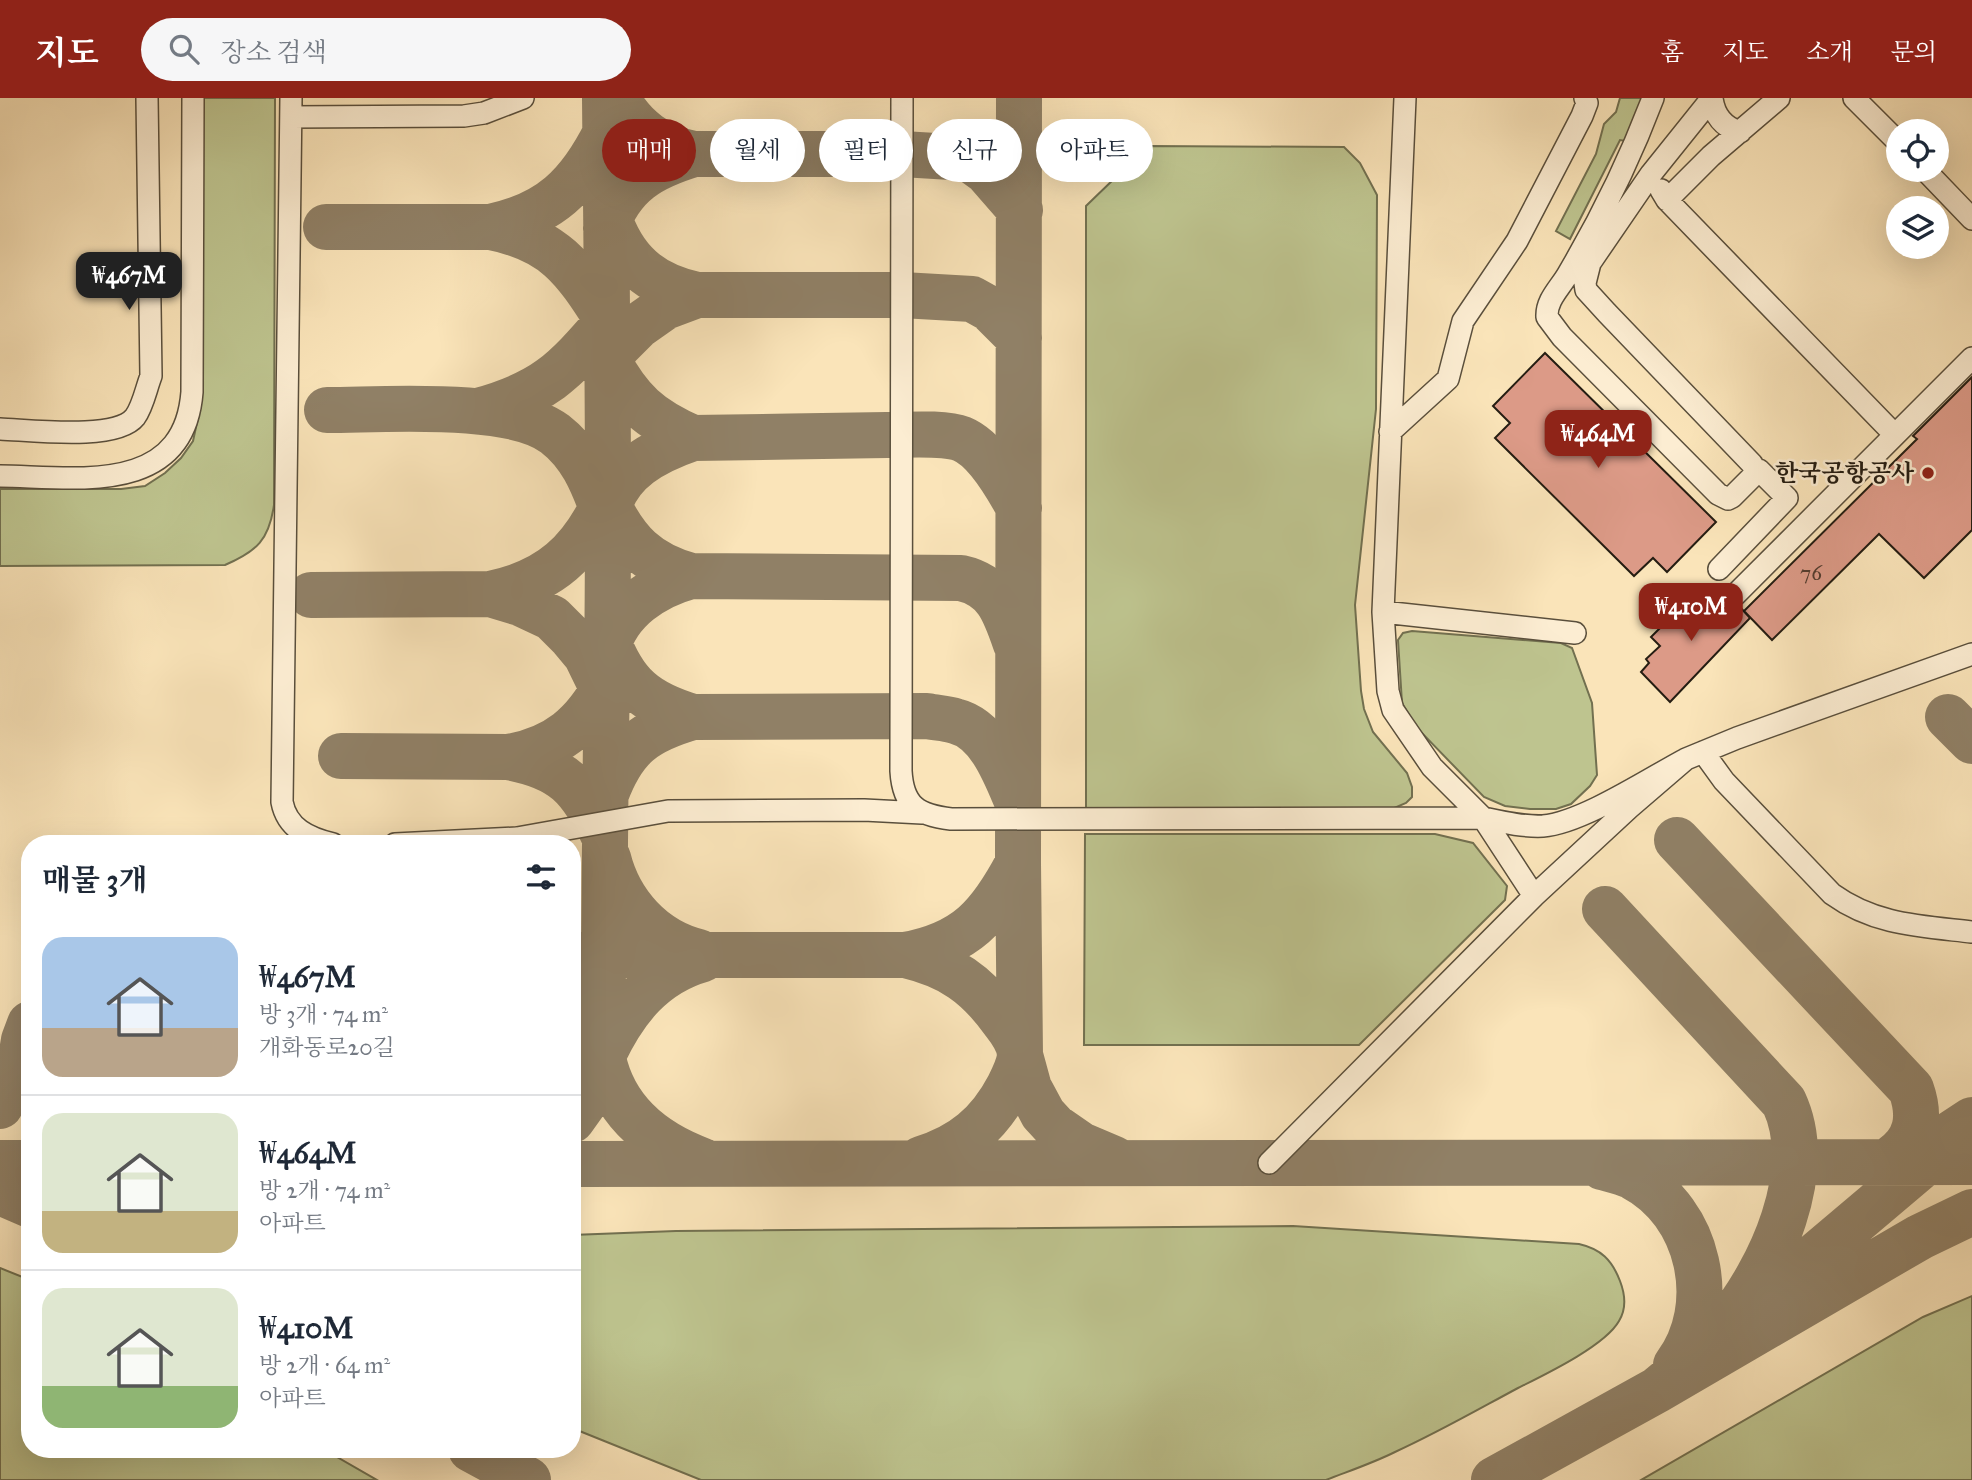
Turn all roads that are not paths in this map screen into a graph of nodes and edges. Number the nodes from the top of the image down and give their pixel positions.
1 (147, 98) edge
2 (194, 98) edge
3 (523, 98) edge
4 (902, 98) edge
5 (1405, 98) edge
6 (1585, 98) edge
7 (1653, 98) edge
8 (1712, 98) edge
9 (1779, 98) edge
10 (1854, 98) edge
11 (291, 108) edge
12 (1886, 130) edge
13 (1740, 132) junction
14 (1635, 146) junction
15 (1651, 174) junction
16 (1937, 182) edge
17 (1667, 200) junction
18 (1972, 219) edge
19 (1972, 358) edge
20 (0, 429) edge
21 (1390, 432) junction
22 (1895, 435) junction
23 (1756, 467) junction
24 (0, 476) edge
25 (1787, 498) junction
26 (1811, 519) junction
27 (1719, 569) dead end
28 (1735, 595) dead end
29 (1382, 612) junction
30 (1575, 633) dead end
31 (1972, 654) edge
32 (1694, 755) junction
33 (922, 813) junction
34 (1483, 818) junction
35 (306, 835) edge
36 (534, 835) edge
37 (1534, 896) junction
38 (1972, 932) edge
39 (1269, 1163) dead end

1 - 20 street
2 - 24 street
3 - 11 street
4 - 33 street
5 - 21 street
6 - 21 street
7 - 14 street
8 - 13 street
8 - 15 street
9 - 13 street
10 - 12 street
11 - 35 street
13 - 17 street
14 - 15 street
14 - 23 street
15 - 17 street
15 - 23 street
16 - 18 street
17 - 22 street
19 - 22 street
21 - 29 street
22 - 26 street
23 - 25 street
25 - 26 street
25 - 27 street
26 - 28 street
29 - 30 street
29 - 34 street
31 - 32 street
32 - 34 street
32 - 37 street
32 - 38 street
33 - 34 street
33 - 36 street
34 - 37 street
37 - 39 street

